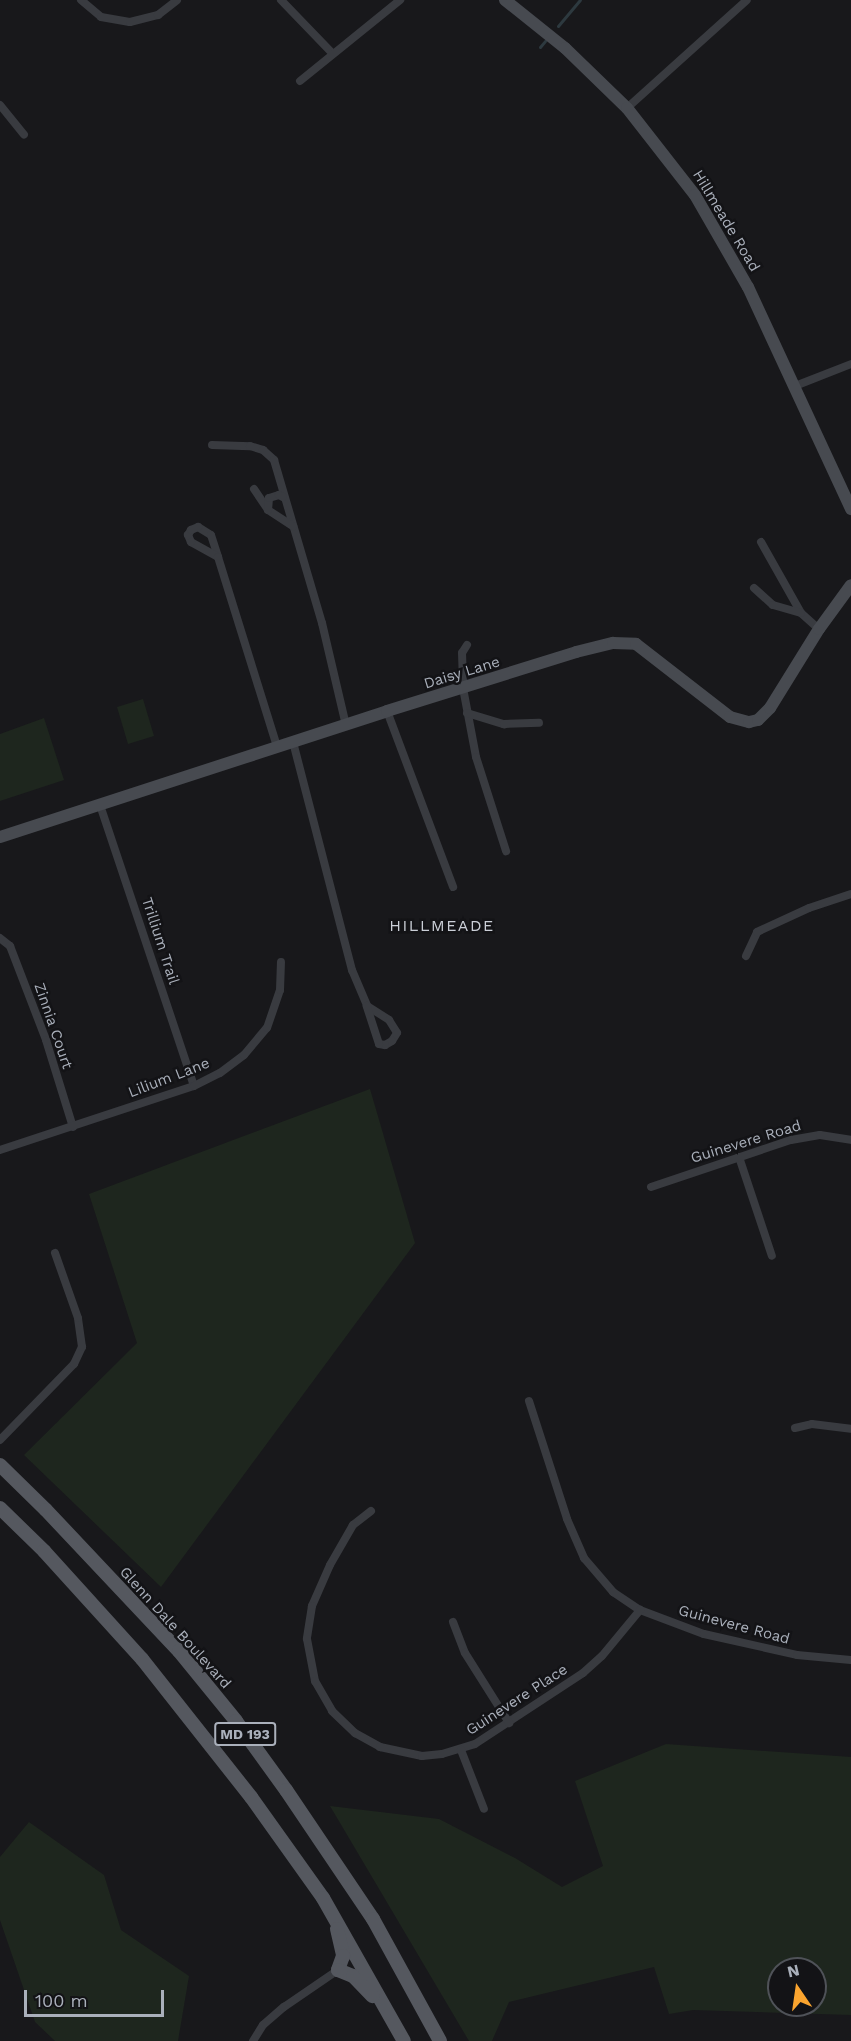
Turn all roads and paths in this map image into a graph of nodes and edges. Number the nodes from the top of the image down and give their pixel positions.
1 (81, 0) edge
2 (177, 0) edge
3 (281, 0) edge
4 (400, 0) edge
5 (505, 0) edge
6 (747, 0) edge
7 (332, 53) junction
8 (300, 81) dead end
9 (0, 105) edge
10 (627, 108) junction
11 (24, 135) dead end
12 (851, 364) edge
13 (795, 386) junction
14 (212, 445) dead end
15 (254, 489) dead end
16 (283, 496) junction
17 (851, 509) edge
18 (268, 510) junction
19 (293, 526) junction
20 (761, 542) dead end
21 (218, 557) dead end
22 (851, 585) edge
23 (754, 588) dead end
24 (801, 613) junction
25 (819, 629) junction
26 (467, 645) dead end
27 (463, 688) junction
28 (387, 711) junction
29 (467, 713) junction
30 (539, 723) dead end
31 (346, 725) junction
32 (293, 742) junction
33 (277, 747) junction
34 (100, 805) junction
35 (0, 837) edge
36 (506, 851) dead end
37 (453, 887) dead end
38 (851, 894) edge
39 (0, 938) edge
40 (746, 956) dead end
41 (281, 962) dead end
42 (367, 1006) junction
43 (194, 1086) junction
44 (73, 1127) junction
45 (851, 1140) edge
46 (0, 1150) edge
47 (739, 1157) junction
48 (651, 1187) dead end
49 (55, 1253) dead end
50 (772, 1256) dead end
51 (529, 1401) dead end
52 (795, 1428) dead end
53 (851, 1429) edge
54 (0, 1440) edge
55 (0, 1465) edge
56 (0, 1508) edge
57 (371, 1510) dead end
58 (640, 1611) junction
59 (453, 1622) dead end
60 (851, 1659) edge
61 (509, 1722) junction
62 (461, 1750) junction
63 (484, 1809) dead end
64 (335, 1918) junction
65 (338, 1970) junction
66 (383, 2000) junction
67 (253, 2041) edge
68 (404, 2041) edge
69 (440, 2041) edge

1 - 2 street
3 - 7 street
4 - 7 street
5 - 10 street, Hillmeade Road
6 - 10 street
7 - 8 street
9 - 11 street
10 - 13 street, Hillmeade Road
12 - 13 street
13 - 17 street, Hillmeade Road
14 - 16 street
15 - 18 street
16 - 18 street
16 - 19 street
18 - 19 street
19 - 31 street
20 - 24 street
21 - 33 street
22 - 25 street, Daisy Lane
23 - 24 street
24 - 25 street
25 - 27 street, Daisy Lane
26 - 27 street
27 - 28 street, Daisy Lane
27 - 29 street
28 - 31 street, Daisy Lane
28 - 37 street
29 - 30 street
29 - 36 street
31 - 32 street, Daisy Lane
32 - 33 street, Daisy Lane
32 - 42 street
33 - 34 street, Daisy Lane
34 - 35 street, Daisy Lane
34 - 43 street, Trillium Trail
38 - 40 street
39 - 44 street, Zinnia Court
41 - 43 street, Lilium Lane
42 - 42 street
43 - 44 street, Lilium Lane
44 - 46 street, Lilium Lane
45 - 47 street, Guinevere Road
47 - 48 street, Guinevere Road
47 - 50 street
49 - 54 street
51 - 58 street, Guinevere Road
52 - 53 street
55 - 69 main road, Glenn Dale Boulevard / MD 193
56 - 64 main road, MD 193
57 - 62 street, Guinevere Place
58 - 60 street, Guinevere Road
58 - 61 street, Guinevere Place
59 - 61 street
61 - 62 street, Guinevere Place
62 - 63 street
64 - 65 main road
64 - 66 main road, MD 193
65 - 66 main road
65 - 67 street
66 - 68 main road, MD 193

